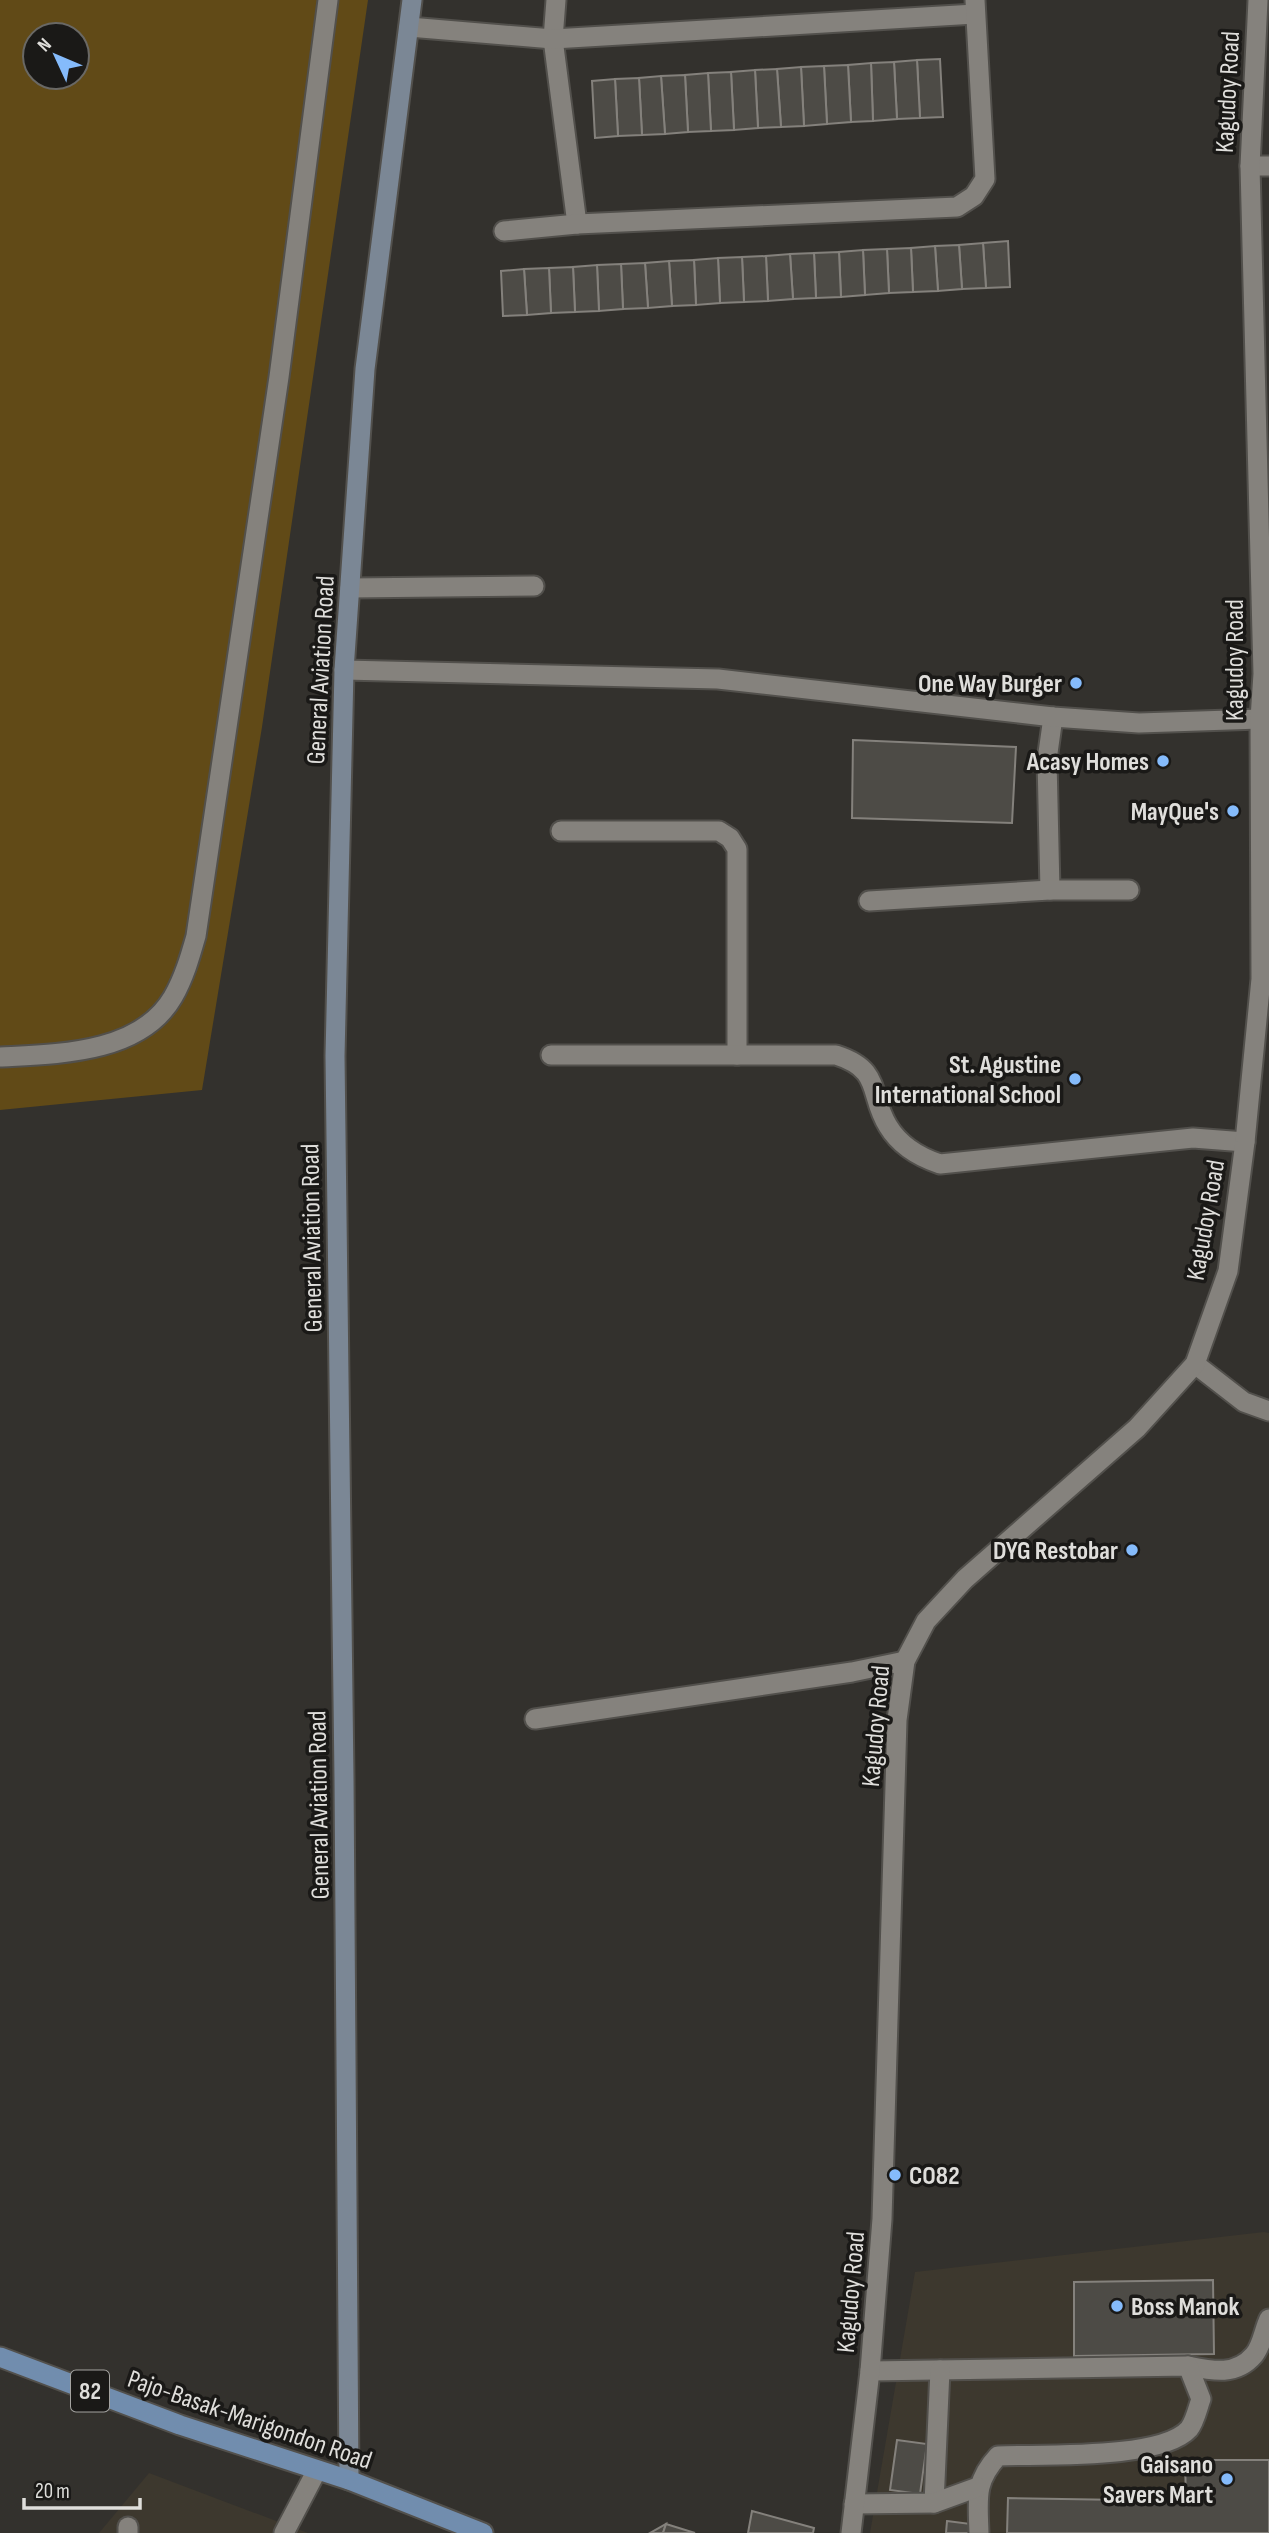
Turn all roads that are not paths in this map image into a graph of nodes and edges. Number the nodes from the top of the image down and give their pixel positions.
1 (328, 0) edge
2 (412, 0) edge
3 (556, 0) edge
4 (1258, 0) edge
5 (975, 7) edge
6 (409, 27) junction
7 (553, 39) junction
8 (1259, 166) edge
9 (577, 224) junction
10 (504, 231) dead end
11 (534, 586) dead end
12 (350, 588) junction
13 (344, 670) junction
14 (1266, 674) edge
15 (1053, 717) junction
16 (1260, 719) junction
17 (561, 831) dead end
18 (1050, 890) junction
19 (1129, 890) dead end
20 (869, 901) dead end
21 (1265, 979) edge
22 (551, 1055) dead end
23 (737, 1055) junction
24 (0, 1057) edge
25 (1245, 1142) junction
26 (1195, 1364) junction
27 (1269, 1411) edge
28 (905, 1661) junction
29 (535, 1719) dead end
30 (1269, 2319) edge
31 (0, 2357) edge
32 (1188, 2367) junction
33 (940, 2370) junction
34 (870, 2371) junction
35 (317, 2470) junction
36 (349, 2480) junction
37 (978, 2487) junction
38 (933, 2503) junction
39 (854, 2504) junction
40 (284, 2533) edge
41 (483, 2533) edge
42 (851, 2533) edge
43 (979, 2533) edge

1 - 24 street
2 - 6 main road, General Aviation Road
3 - 7 street
4 - 8 street, Kagudoy Road
5 - 7 street
5 - 9 street
6 - 7 street
6 - 12 main road, General Aviation Road
7 - 9 street
8 - 14 street, Kagudoy Road
9 - 10 street
11 - 12 street
12 - 13 main road, General Aviation Road
13 - 15 street
13 - 36 main road, General Aviation Road
14 - 16 street, Kagudoy Road
15 - 16 street
15 - 18 street
16 - 21 street, Kagudoy Road
17 - 23 street
18 - 19 street
18 - 20 street
21 - 25 street, Kagudoy Road
22 - 23 street
23 - 25 street
25 - 26 street, Kagudoy Road
26 - 27 street
26 - 28 street, Kagudoy Road
28 - 29 street
28 - 34 street, Kagudoy Road
30 - 32 street
31 - 35 main road, Pajo-Basak-Marigondon Road / 82
32 - 33 street
32 - 37 street
33 - 34 street
33 - 38 street
34 - 39 street, Kagudoy Road
35 - 36 main road, Pajo-Basak-Marigondon Road / 82
35 - 40 street
36 - 41 main road, Pajo-Basak-Marigondon Road / 82
37 - 38 street
37 - 43 street
38 - 39 street
39 - 42 street, Kagudoy Road

